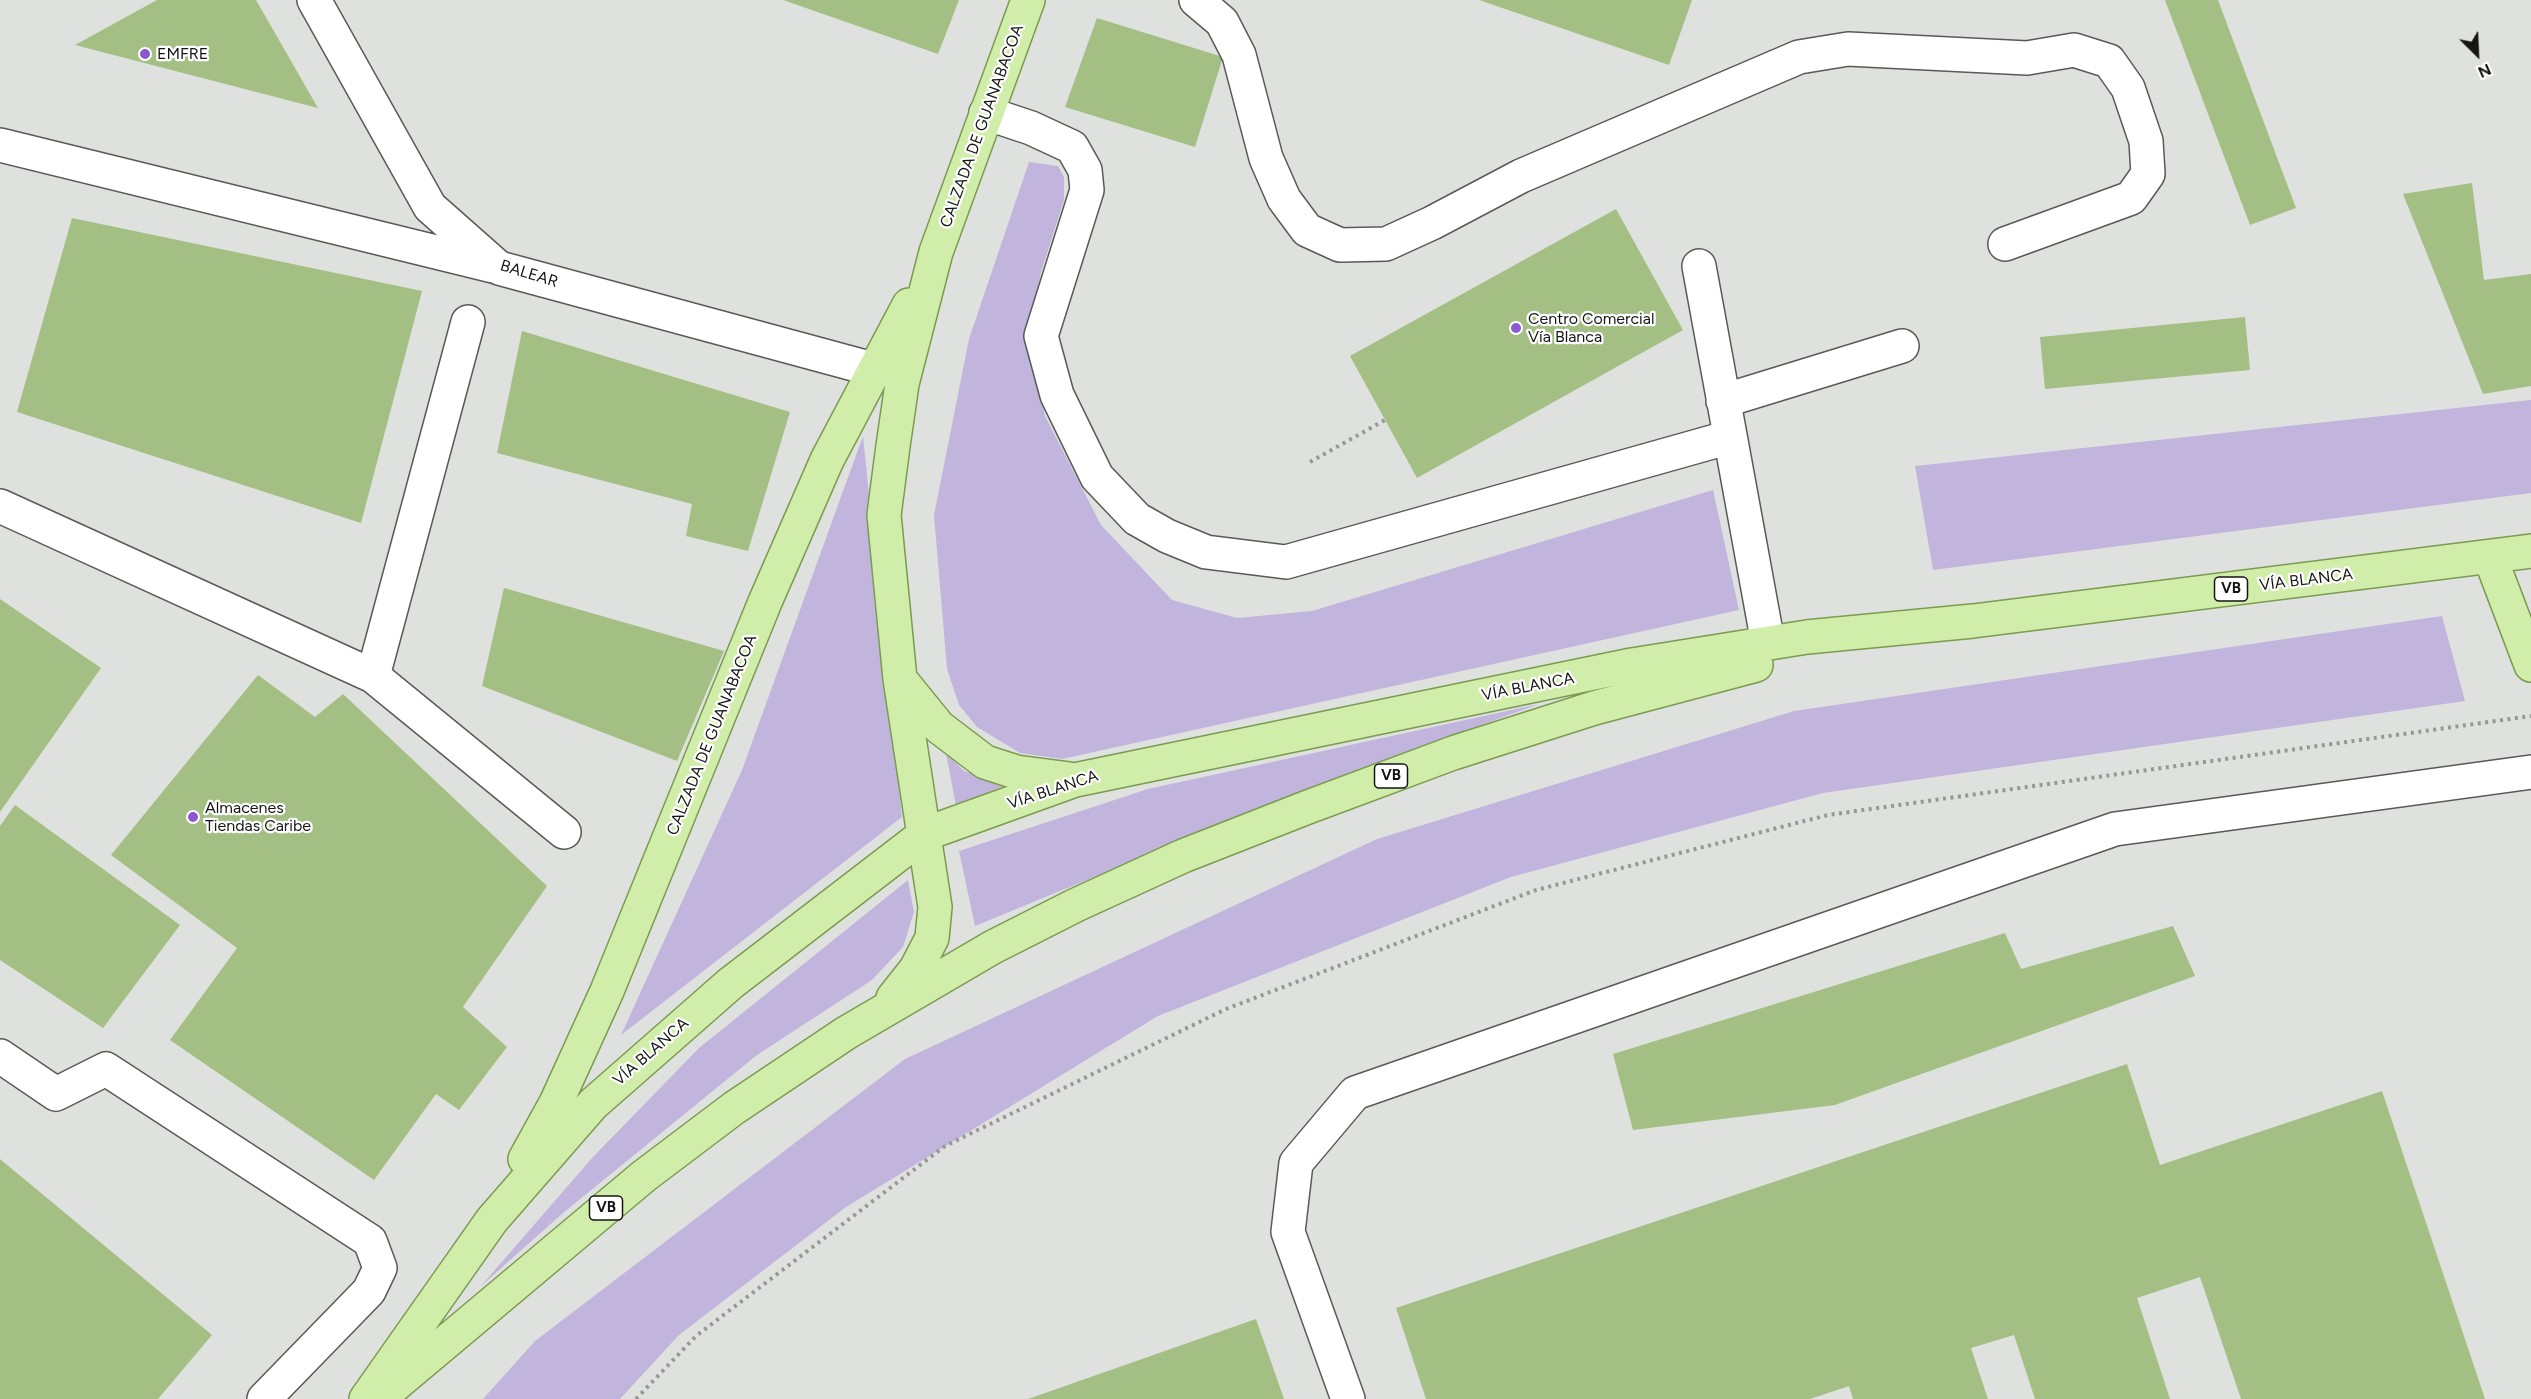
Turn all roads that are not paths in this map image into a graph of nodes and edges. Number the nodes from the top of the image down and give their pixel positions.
1 (314, 0) edge
2 (1028, 0) edge
3 (1196, 0) edge
4 (986, 113) junction
5 (0, 145) edge
6 (2005, 244) dead end
7 (936, 252) junction
8 (1698, 266) dead end
9 (499, 268) junction
10 (468, 322) dead end
11 (1902, 346) dead end
12 (876, 370) junction
13 (1723, 401) junction
14 (1730, 437) junction
15 (0, 506) edge
16 (2531, 551) edge
17 (2490, 557) junction
18 (1973, 621) junction
19 (1768, 643) junction
20 (2531, 664) edge
21 (373, 676) junction
22 (900, 679) junction
23 (2531, 772) edge
24 (1075, 780) junction
25 (564, 831) dead end
26 (925, 834) junction
27 (846, 1033) junction
28 (0, 1056) edge
29 (492, 1220) junction
30 (264, 1399) edge
31 (366, 1399) edge
32 (378, 1399) edge
33 (1348, 1399) edge

1 - 9 street, BALEAR
2 - 4 main road, CALZADA DE GUANABACOA
3 - 6 street
4 - 7 main road, CALZADA DE GUANABACOA
4 - 14 street
5 - 9 street
7 - 12 main road, CALZADA DE GUANABACOA
7 - 22 main road, CALZADA DE GUANABACOA
8 - 13 street
9 - 12 street, BALEAR
10 - 21 street
11 - 13 street
12 - 29 main road, CALZADA DE GUANABACOA
13 - 14 street
14 - 19 street
15 - 21 street
16 - 17 main road, VÍA BLANCA / VB
17 - 18 main road, VÍA BLANCA / VB
17 - 20 main road
18 - 19 main road, VÍA BLANCA / VB
18 - 27 main road, VÍA BLANCA / VB
19 - 24 main road, VÍA BLANCA / VB
21 - 25 street
22 - 24 main road
22 - 26 main road, CALZADA DE GUANABACOA
23 - 33 street
24 - 26 main road, VÍA BLANCA / VB
26 - 27 main road, CALZADA DE GUANABACOA
26 - 29 main road, VÍA BLANCA / VB
27 - 32 main road, VÍA BLANCA / VB
28 - 30 street
29 - 31 main road, VÍA BLANCA / VB

